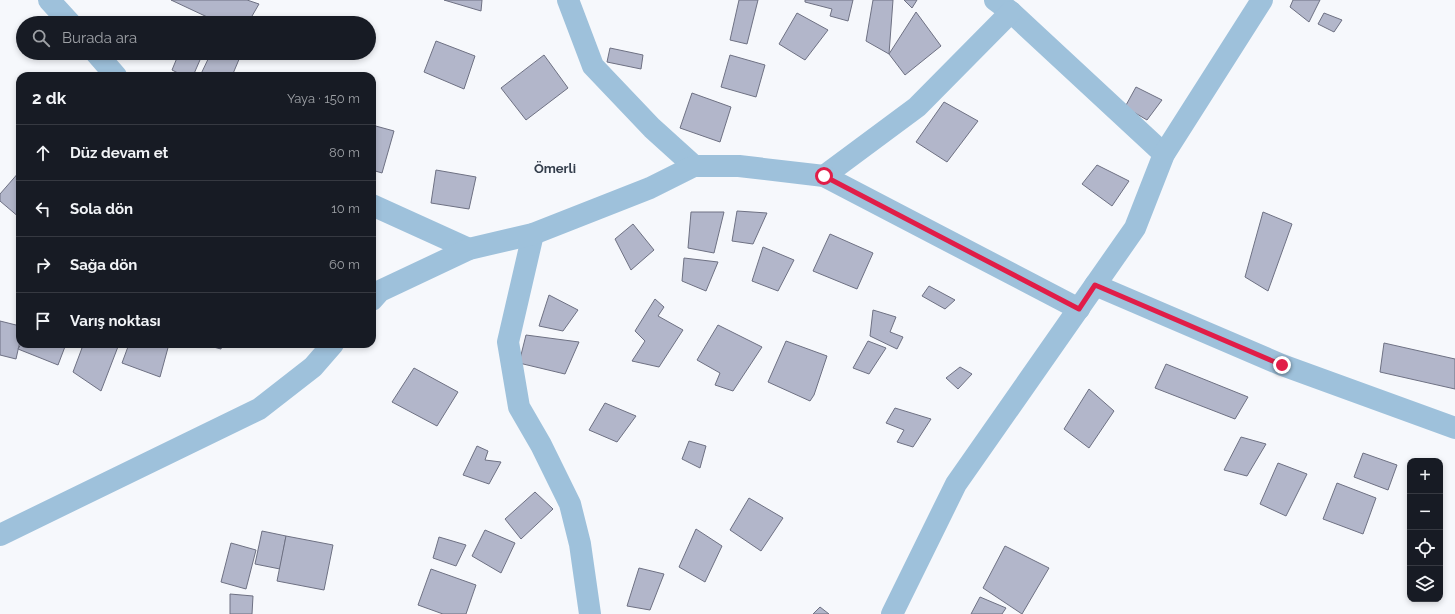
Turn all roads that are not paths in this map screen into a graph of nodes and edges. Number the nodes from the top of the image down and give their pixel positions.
1 (49, 0) edge
2 (568, 0) edge
3 (1262, 0) edge
4 (1003, 6) edge
5 (64, 16) edge
6 (102, 60) edge
7 (113, 72) edge
8 (1164, 154) junction
9 (694, 166) junction
10 (824, 176) junction
11 (376, 207) edge
12 (533, 234) junction
13 (469, 249) junction
14 (1095, 285) junction
15 (376, 296) edge
16 (1079, 309) junction
17 (330, 348) edge
18 (1455, 428) edge
19 (0, 535) edge
20 (590, 614) edge
21 (892, 614) edge

1 - 5 street
2 - 9 street
3 - 8 street
4 - 8 street
4 - 10 street
6 - 7 street
8 - 14 street
9 - 10 street
9 - 12 street
10 - 16 street
11 - 13 street
12 - 13 street
12 - 20 street
13 - 15 street
14 - 16 street
14 - 18 street
16 - 21 street
17 - 19 street

